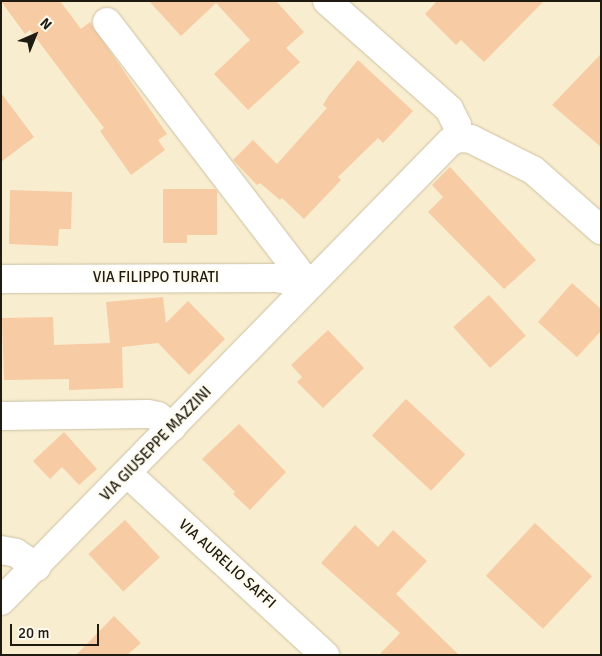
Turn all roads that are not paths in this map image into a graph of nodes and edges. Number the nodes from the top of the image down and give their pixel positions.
1 (328, 1) edge
2 (107, 22) dead end
3 (458, 138) junction
4 (601, 230) edge
5 (1, 279) edge
6 (309, 286) junction
7 (1, 416) edge
8 (172, 427) junction
9 (128, 474) junction
10 (1, 550) edge
11 (37, 567) junction
12 (1, 601) edge
13 (325, 655) edge

1 - 3 street
2 - 6 street
3 - 4 street
3 - 6 street, VIA GIUSEPPE MAZZINI
5 - 6 street, VIA FILIPPO TURATI
6 - 8 street, VIA GIUSEPPE MAZZINI
7 - 8 street
8 - 9 street, VIA GIUSEPPE MAZZINI
9 - 11 street, VIA GIUSEPPE MAZZINI
9 - 13 street, VIA AURELIO SAFFI
10 - 11 street
11 - 12 street, VIA GIUSEPPE MAZZINI

